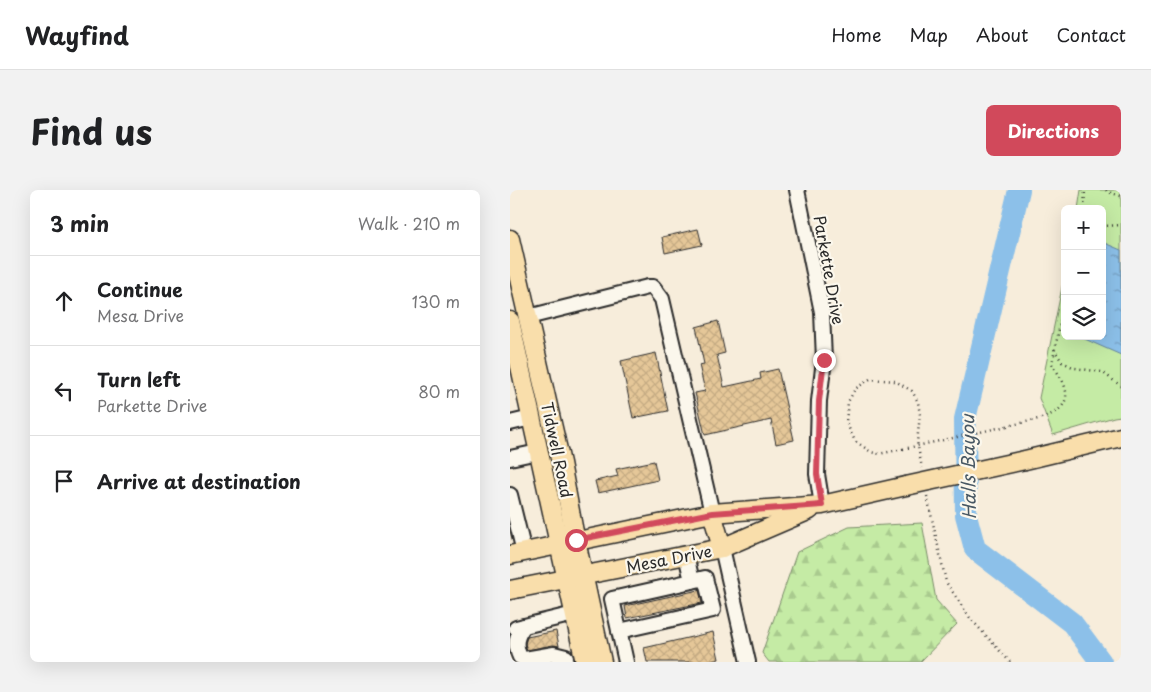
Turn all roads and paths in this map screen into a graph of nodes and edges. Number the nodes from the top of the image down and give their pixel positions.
1 (797, 190) edge
2 (1085, 190) edge
3 (1106, 190) edge
4 (1121, 196) edge
5 (1084, 205) edge
6 (1121, 225) edge
7 (1106, 226) edge
8 (510, 239) edge
9 (528, 317) junction
10 (1061, 317) edge
11 (510, 321) edge
12 (1054, 349) junction
13 (1121, 386) edge
14 (531, 418) junction
15 (510, 423) edge
16 (1121, 437) edge
17 (904, 449) dead end
18 (538, 452) junction
19 (510, 458) edge
20 (510, 495) edge
21 (822, 505) junction
22 (712, 513) junction
23 (576, 540) junction
24 (558, 544) junction
25 (722, 548) junction
26 (517, 553) edge
27 (686, 556) junction
28 (584, 576) junction
29 (566, 580) junction
30 (692, 581) junction
31 (510, 590) edge
32 (574, 614) junction
33 (594, 625) junction
34 (524, 626) junction
35 (617, 626) junction
36 (510, 630) edge
37 (578, 657) edge
38 (625, 660) edge
39 (538, 662) edge
40 (603, 662) edge
41 (748, 662) edge

1 - 21 street, Parkette Drive
2 - 5 path
3 - 4 path
6 - 7 path
8 - 9 main road, Tidwell Road
9 - 11 main road
9 - 22 street
9 - 23 main road, Tidwell Road
10 - 12 path
11 - 14 main road, Tidwell Road
12 - 13 path
12 - 17 path, bridge
14 - 15 street
14 - 18 main road, Tidwell Road
16 - 21 main road, Mesa Drive, bridge
18 - 19 street
18 - 24 main road, Tidwell Road
20 - 26 street
21 - 22 main road, Mesa Drive
21 - 25 main road, Mesa Drive
22 - 23 main road, Mesa Drive
22 - 25 main road
23 - 24 main road, Mesa Drive
23 - 28 main road, Tidwell Road
24 - 26 main road, Mesa Drive
24 - 29 main road, Tidwell Road
25 - 27 main road, Mesa Drive
25 - 41 street
27 - 28 main road, Mesa Drive
27 - 30 street
28 - 29 main road, Mesa Drive
28 - 33 main road, Tidwell Road
29 - 31 main road, Mesa Drive
29 - 32 main road, Tidwell Road
30 - 35 street
30 - 35 street
32 - 34 street
32 - 37 main road, Tidwell Road
33 - 35 street
33 - 40 main road, Tidwell Road
34 - 36 street
34 - 37 street
35 - 38 street
37 - 39 street
38 - 40 street

